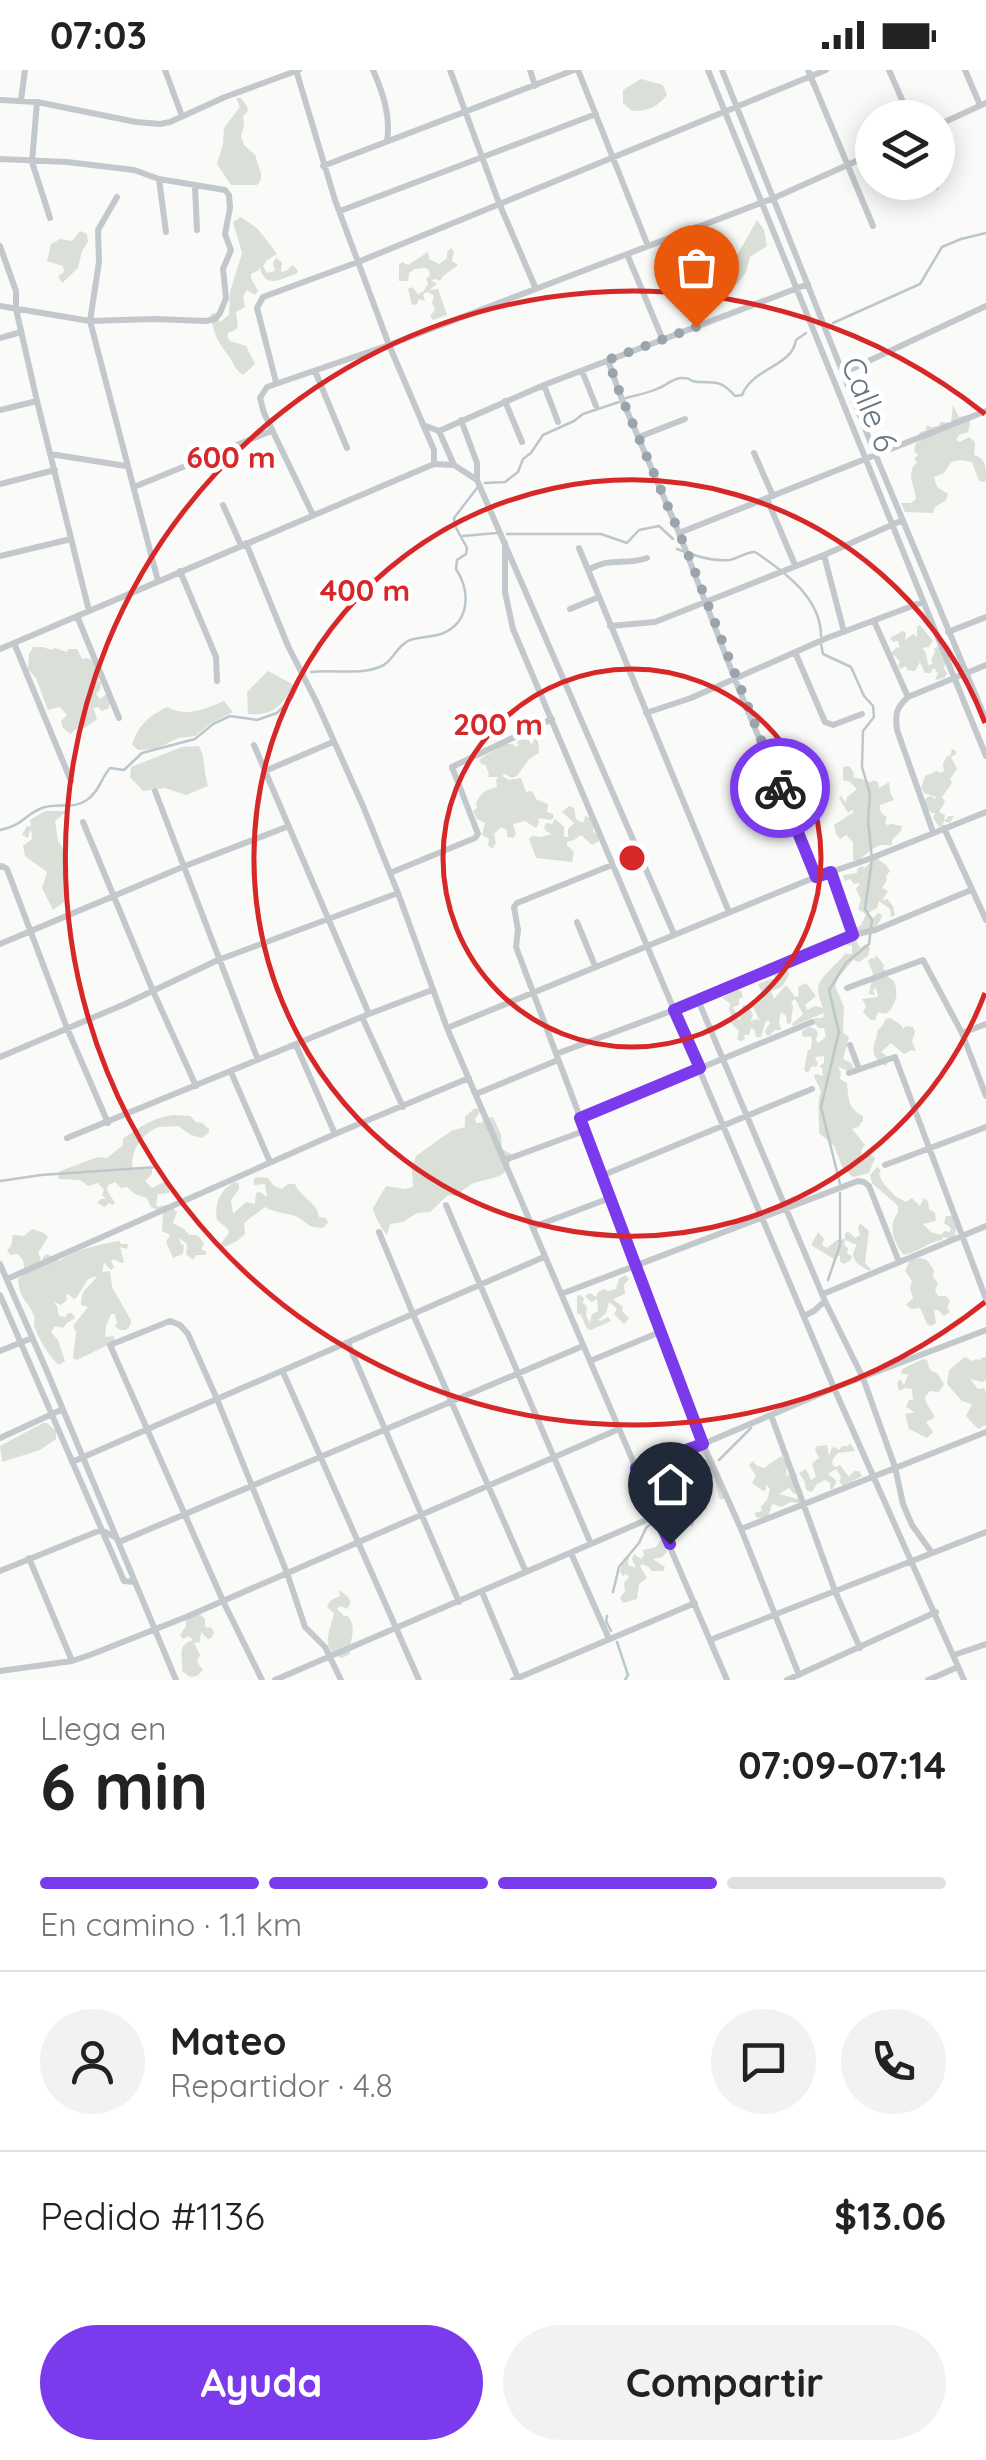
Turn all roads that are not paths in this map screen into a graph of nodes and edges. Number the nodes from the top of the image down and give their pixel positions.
1 (25, 70) edge
2 (165, 70) edge
3 (373, 70) edge
4 (450, 70) edge
5 (530, 70) edge
6 (576, 70) edge
7 (708, 70) edge
8 (722, 70) edge
9 (826, 70) edge
10 (889, 70) edge
11 (965, 70) edge
12 (298, 71) edge
13 (809, 73) edge
14 (535, 86) junction
15 (0, 100) edge
16 (20, 100) junction
17 (902, 100) edge
18 (37, 102) junction
19 (983, 104) edge
20 (736, 107) junction
21 (726, 111) junction
22 (465, 113) junction
23 (596, 114) junction
24 (182, 116) junction
25 (955, 117) edge
26 (388, 118) junction
27 (406, 134) junction
28 (387, 141) junction
29 (613, 157) junction
30 (482, 158) junction
31 (0, 159) edge
32 (32, 162) junction
33 (855, 162) edge
34 (849, 165) junction
35 (323, 166) junction
36 (159, 179) junction
37 (195, 186) junction
38 (118, 197) dead end
39 (774, 198) junction
40 (762, 202) junction
41 (500, 204) junction
42 (340, 211) junction
43 (50, 218) dead end
44 (873, 226) dead end
45 (696, 228) junction
46 (197, 230) dead end
47 (166, 232) dead end
48 (0, 246) edge
49 (648, 246) junction
50 (628, 254) junction
51 (358, 262) junction
52 (713, 272) dead end
53 (808, 284) junction
54 (797, 288) junction
55 (536, 289) junction
56 (0, 306) edge
57 (986, 306) edge
58 (16, 309) junction
59 (90, 321) junction
60 (21, 332) junction
61 (0, 338) edge
62 (663, 340) junction
63 (389, 345) junction
64 (608, 360) junction
65 (315, 371) junction
66 (582, 371) junction
67 (843, 373) junction
68 (276, 382) junction
69 (544, 385) junction
70 (850, 389) junction
71 (839, 394) junction
72 (505, 401) junction
73 (37, 402) junction
74 (596, 406) dead end
75 (0, 410) edge
76 (986, 411) edge
77 (685, 419) dead end
78 (461, 420) junction
79 (558, 422) dead end
80 (423, 425) junction
81 (271, 430) junction
82 (439, 430) junction
83 (639, 437) junction
84 (522, 442) dead end
85 (348, 448) dead end
86 (754, 453) dead end
87 (50, 454) junction
88 (876, 456) junction
89 (866, 460) junction
90 (477, 463) junction
91 (434, 464) junction
92 (126, 466) junction
93 (458, 468) junction
94 (55, 470) junction
95 (477, 480) junction
96 (0, 484) edge
97 (134, 487) junction
98 (770, 498) junction
99 (223, 505) dead end
100 (313, 515) junction
101 (903, 520) junction
102 (892, 525) junction
103 (679, 533) junction
104 (71, 539) junction
105 (505, 543) junction
106 (243, 544) junction
107 (579, 548) dead end
108 (824, 554) junction
109 (0, 556) edge
110 (647, 558) dead end
111 (795, 565) junction
112 (588, 570) junction
113 (180, 571) junction
114 (158, 581) junction
115 (599, 597) junction
116 (706, 601) junction
117 (924, 602) junction
118 (570, 609) dead end
119 (89, 611) junction
120 (76, 616) junction
121 (986, 616) edge
122 (874, 621) junction
123 (610, 626) junction
124 (844, 632) junction
125 (948, 632) junction
126 (14, 643) junction
127 (0, 649) edge
128 (794, 652) junction
129 (986, 665) edge
130 (966, 673) junction
131 (734, 677) junction
132 (954, 679) junction
133 (217, 680) dead end
134 (908, 697) junction
135 (646, 713) junction
136 (862, 714) dead end
137 (119, 718) dead end
138 (552, 720) junction
139 (986, 720) edge
140 (334, 742) junction
141 (254, 745) dead end
142 (986, 756) edge
143 (265, 771) junction
144 (71, 781) dead end
145 (155, 790) dead end
146 (986, 812) edge
147 (83, 822) dead end
148 (289, 826) junction
149 (944, 828) junction
150 (933, 832) junction
151 (612, 865) junction
152 (185, 866) junction
153 (0, 867) edge
154 (831, 872) junction
155 (390, 873) junction
156 (816, 877) junction
157 (971, 890) junction
158 (398, 893) junction
159 (112, 896) junction
160 (729, 912) junction
161 (326, 918) junction
162 (986, 920) edge
163 (577, 922) dead end
164 (30, 931) junction
165 (674, 934) junction
166 (853, 935) junction
167 (0, 944) edge
168 (647, 946) junction
169 (218, 960) junction
170 (595, 966) junction
171 (847, 988) dead end
172 (432, 990) junction
173 (153, 991) junction
174 (533, 993) junction
175 (698, 1000) junction
176 (674, 1010) junction
177 (365, 1015) junction
178 (812, 1022) dead end
179 (986, 1024) edge
180 (67, 1028) junction
181 (447, 1028) junction
182 (962, 1033) junction
183 (296, 1045) junction
184 (850, 1045) dead end
185 (557, 1057) junction
186 (0, 1058) edge
187 (724, 1058) junction
188 (258, 1060) junction
189 (700, 1068) junction
190 (859, 1069) junction
191 (232, 1072) junction
192 (849, 1073) dead end
193 (468, 1078) junction
194 (196, 1086) junction
195 (812, 1089) dead end
196 (476, 1094) junction
197 (986, 1096) edge
198 (402, 1107) junction
199 (748, 1116) junction
200 (580, 1118) junction
201 (108, 1123) junction
202 (725, 1126) junction
203 (986, 1127) edge
204 (584, 1131) junction
205 (335, 1134) junction
206 (66, 1138) dead end
207 (929, 1147) junction
208 (505, 1160) junction
209 (270, 1162) junction
210 (886, 1164) dead end
211 (602, 1176) junction
212 (610, 1198) junction
213 (446, 1205) dead end
214 (785, 1208) junction
215 (762, 1216) junction
216 (986, 1226) edge
217 (532, 1227) junction
218 (379, 1232) dead end
219 (961, 1236) junction
220 (544, 1257) junction
221 (899, 1262) junction
222 (0, 1264) edge
223 (635, 1265) junction
224 (6, 1279) junction
225 (479, 1284) junction
226 (561, 1294) junction
227 (0, 1295) edge
228 (824, 1298) junction
229 (986, 1299) edge
230 (412, 1314) junction
231 (804, 1316) junction
232 (986, 1330) edge
233 (660, 1332) junction
234 (32, 1338) junction
235 (348, 1342) junction
236 (20, 1343) junction
237 (583, 1346) junction
238 (0, 1351) edge
239 (590, 1361) junction
240 (283, 1372) junction
241 (517, 1373) junction
242 (862, 1378) junction
243 (834, 1388) junction
244 (217, 1399) junction
245 (451, 1400) junction
246 (63, 1409) junction
247 (771, 1415) junction
248 (51, 1416) junction
249 (384, 1429) junction
250 (619, 1429) junction
251 (149, 1430) junction
252 (986, 1432) edge
253 (0, 1438) edge
254 (703, 1444) junction
255 (319, 1456) junction
256 (83, 1458) junction
257 (553, 1458) junction
258 (72, 1462) junction
259 (894, 1467) junction
260 (636, 1468) junction
261 (872, 1478) junction
262 (252, 1484) junction
263 (488, 1486) junction
264 (804, 1504) junction
265 (186, 1514) junction
266 (422, 1515) junction
267 (658, 1515) junction
268 (742, 1529) junction
269 (101, 1530) junction
270 (986, 1532) edge
271 (118, 1540) junction
272 (358, 1542) junction
273 (590, 1544) junction
274 (571, 1553) junction
275 (932, 1554) junction
276 (30, 1558) junction
277 (913, 1560) junction
278 (0, 1571) edge
279 (526, 1572) junction
280 (288, 1573) junction
281 (135, 1582) junction
282 (836, 1591) junction
283 (482, 1592) junction
284 (223, 1601) junction
285 (459, 1602) junction
286 (695, 1602) junction
287 (936, 1612) junction
288 (775, 1614) junction
289 (398, 1629) junction
290 (154, 1630) junction
291 (608, 1640) junction
292 (710, 1640) junction
293 (986, 1644) edge
294 (860, 1648) junction
295 (954, 1655) junction
296 (330, 1657) junction
297 (72, 1661) junction
298 (958, 1667) junction
299 (0, 1671) edge
300 (799, 1675) junction
301 (516, 1679) edge
302 (176, 1680) edge
303 (262, 1680) edge
304 (276, 1680) edge
305 (341, 1680) edge
306 (420, 1680) edge
307 (727, 1680) edge
308 (788, 1680) edge
309 (928, 1680) edge
310 (964, 1680) edge

1 - 16 street
2 - 24 street
3 - 26 street
4 - 22 street
5 - 14 street
6 - 14 street
6 - 23 street
7 - 21 street, Calle 6
8 - 20 street, Calle 6
9 - 13 street
10 - 17 street
11 - 19 street
12 - 24 street
12 - 35 street
13 - 20 street
13 - 34 street
14 - 22 street
15 - 16 street
16 - 18 street
18 - 24 street
18 - 32 street
19 - 25 street
20 - 21 street
20 - 39 street, Calle 6
21 - 29 street
21 - 40 street, Calle 6
22 - 27 street
22 - 30 street
23 - 29 street
23 - 30 street
26 - 27 street
26 - 28 street
27 - 28 street
28 - 35 street
29 - 41 street
29 - 49 street
30 - 41 street
30 - 42 street
31 - 32 street
32 - 36 street
32 - 43 street
33 - 34 street
34 - 39 street
34 - 44 street
35 - 42 street
36 - 37 street
36 - 47 street
37 - 46 street
37 - 59 street
38 - 59 street
39 - 40 street
39 - 53 street, Calle 6
40 - 45 street
40 - 54 street, Calle 6
41 - 51 street
41 - 55 street
42 - 51 street
45 - 49 street
45 - 52 street
48 - 58 street
49 - 50 street
50 - 55 street
50 - 62 street
51 - 63 street
51 - 68 street
53 - 54 street
53 - 67 street, Calle 6
54 - 62 street
54 - 71 street, Calle 6
55 - 63 street
56 - 58 street
57 - 67 street
58 - 59 street
58 - 60 street
59 - 92 street
60 - 61 street
60 - 73 street
62 - 64 street
63 - 65 street
63 - 80 street
64 - 66 street
64 - 83 street
65 - 68 street
65 - 85 street
66 - 69 street
66 - 74 street
67 - 70 street, Calle 6
68 - 81 street
69 - 72 street
69 - 79 street
70 - 71 street
70 - 88 street, Calle 6
71 - 89 street, Calle 6
72 - 78 street
72 - 84 street
73 - 75 street
73 - 87 street
76 - 88 street
77 - 83 street
78 - 82 street
78 - 90 street
80 - 82 street
80 - 91 street
81 - 97 street
81 - 100 street
82 - 93 street
83 - 103 street
86 - 98 street
87 - 92 street
87 - 94 street
88 - 89 street
88 - 101 street, Calle 6
89 - 98 street
89 - 102 street, Calle 6
90 - 93 street
90 - 95 street
91 - 93 street
91 - 100 street
92 - 97 street
93 - 95 street
94 - 96 street
94 - 104 street
95 - 105 street
97 - 114 street
98 - 103 street
98 - 111 street
99 - 106 street
100 - 106 street
101 - 102 street
101 - 125 street, Calle 6
102 - 108 street
102 - 117 street, Calle 6
103 - 116 street
104 - 109 street
104 - 119 street
105 - 138 street
105 - 165 street
106 - 113 street
106 - 140 street
107 - 112 street
108 - 111 street
108 - 124 street
110 - 112 street
111 - 116 street
112 - 115 street
113 - 114 street
113 - 133 street
114 - 119 street
115 - 118 street
115 - 123 street
116 - 123 street
116 - 131 street
117 - 122 street
117 - 132 street, Calle 6
119 - 120 street
120 - 126 street
120 - 137 street
121 - 125 street
122 - 124 street
122 - 134 street
123 - 135 street
124 - 128 street
125 - 130 street, Calle 6
126 - 127 street
126 - 144 street
128 - 131 street
128 - 136 street
129 - 130 street
130 - 132 street
130 - 139 street, Calle 6
131 - 135 street
131 - 156 street
132 - 134 street
132 - 142 street, Calle 6
134 - 150 street
135 - 160 street
138 - 151 street
138 - 155 street
140 - 143 street
140 - 155 street
141 - 143 street
143 - 148 street
145 - 152 street
146 - 149 street
147 - 159 street
148 - 152 street
148 - 161 street
149 - 150 street
149 - 157 street
150 - 154 street
151 - 168 street
151 - 174 street
152 - 159 street
152 - 169 street
153 - 164 street
154 - 156 street
154 - 166 street
155 - 158 street
156 - 160 street
157 - 162 street
157 - 166 street
158 - 161 street
158 - 172 street
159 - 164 street
159 - 173 street
160 - 165 street
161 - 169 street
161 - 177 street
163 - 170 street
164 - 167 street
164 - 180 street
165 - 168 street
166 - 175 street
168 - 170 street
168 - 176 street
169 - 173 street
169 - 188 street
170 - 174 street
171 - 182 street
172 - 177 street
172 - 181 street
173 - 180 street
173 - 194 street
174 - 181 street
174 - 185 street
175 - 176 street
175 - 187 street
176 - 185 street
176 - 189 street
177 - 183 street
177 - 198 street
178 - 187 street
179 - 182 street
180 - 186 street
180 - 201 street
181 - 193 street
182 - 197 street
183 - 188 street
183 - 205 street
184 - 190 street
185 - 196 street
185 - 200 street
187 - 189 street
187 - 199 street
188 - 191 street
189 - 200 street
189 - 202 street
190 - 192 street
190 - 207 street
191 - 194 street
191 - 209 street
193 - 196 street
193 - 198 street
194 - 201 street
195 - 199 street
196 - 208 street
198 - 205 street
199 - 202 street
199 - 214 street
200 - 204 street
201 - 206 street
202 - 211 street
202 - 215 street
203 - 207 street
204 - 208 street
204 - 211 street
205 - 209 street
207 - 210 street
207 - 219 street
208 - 217 street
209 - 224 street
211 - 212 street
212 - 217 street
212 - 223 street
213 - 225 street
214 - 215 street
214 - 221 street
214 - 228 street
215 - 223 street
215 - 231 street
216 - 219 street
217 - 220 street
218 - 230 street
219 - 221 street
219 - 229 street
220 - 225 street
220 - 226 street
221 - 228 street
222 - 224 street
223 - 226 street
223 - 233 street
224 - 234 street
225 - 230 street
225 - 241 street
226 - 237 street
227 - 236 street
228 - 231 street
228 - 242 street
230 - 235 street
230 - 245 street
231 - 243 street
232 - 242 street
233 - 239 street
233 - 254 street
234 - 236 street
234 - 246 street
235 - 240 street
235 - 249 street
236 - 238 street
236 - 248 street
237 - 239 street
237 - 241 street
239 - 250 street
240 - 244 street
240 - 255 street
241 - 245 street
241 - 257 street
242 - 243 street
242 - 259 street
243 - 247 street
243 - 261 street
244 - 251 street
244 - 251 street
244 - 262 street
245 - 249 street
245 - 263 street
246 - 248 street
246 - 256 street
247 - 254 street
247 - 264 street
248 - 253 street
248 - 258 street
249 - 255 street
249 - 266 street
250 - 257 street
250 - 260 street
251 - 256 street
251 - 265 street
252 - 259 street
254 - 260 street
254 - 268 street
255 - 262 street
255 - 272 street
256 - 258 street
256 - 271 street
257 - 263 street
257 - 273 street
258 - 269 street
259 - 261 street
259 - 275 street
260 - 267 street
261 - 264 street
261 - 277 street
262 - 265 street
262 - 280 street
263 - 266 street
263 - 279 street
264 - 268 street
264 - 282 street
265 - 271 street
265 - 284 street
266 - 272 street
266 - 285 street
267 - 273 street
267 - 286 street
268 - 288 street
269 - 271 street
269 - 276 street
269 - 281 street
270 - 275 street
271 - 281 street
272 - 280 street
272 - 289 street
273 - 274 street
274 - 279 street
274 - 291 street
275 - 277 street
276 - 278 street
276 - 297 street
277 - 282 street
277 - 287 street
279 - 283 street
280 - 284 street
280 - 296 street
281 - 290 street
282 - 288 street
282 - 294 street
283 - 285 street
283 - 301 street
284 - 290 street
284 - 303 street
285 - 289 street
286 - 291 street
286 - 292 street
287 - 294 street
287 - 295 street
288 - 292 street
288 - 300 street
289 - 296 street
289 - 306 street
290 - 297 street
290 - 302 street
291 - 301 street
292 - 307 street
293 - 295 street
294 - 300 street
295 - 298 street
296 - 304 street
296 - 305 street
297 - 299 street
298 - 309 street
298 - 310 street
300 - 308 street

